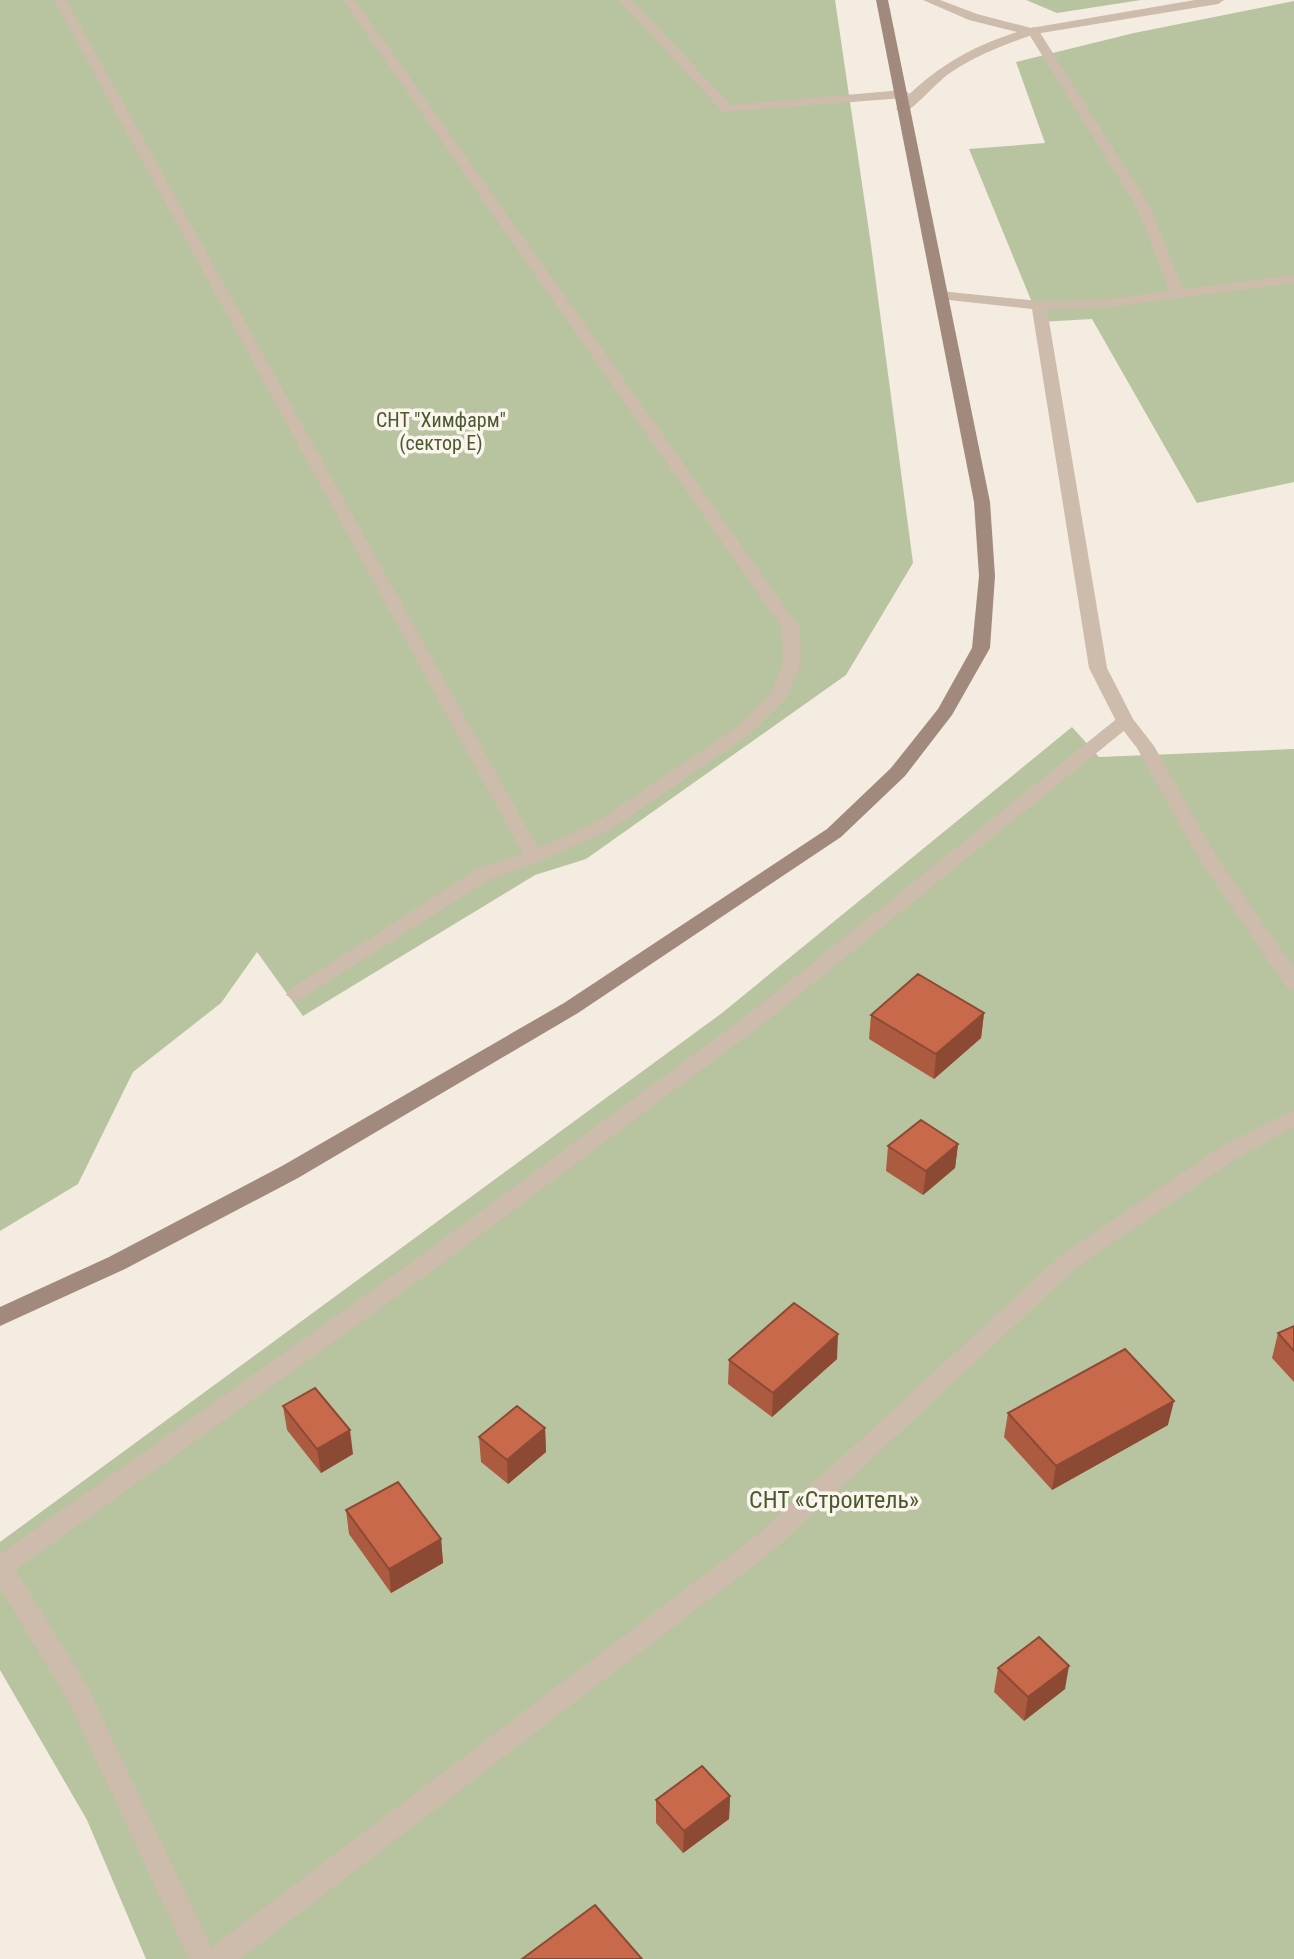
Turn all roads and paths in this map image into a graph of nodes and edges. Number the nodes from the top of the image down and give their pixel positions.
1 (60, 0) edge
2 (349, 0) edge
3 (625, 0) edge
4 (882, 0) edge
5 (929, 0) edge
6 (1218, 0) edge
7 (1033, 31) junction
8 (903, 94) junction
9 (903, 109) junction
10 (1294, 279) edge
11 (1178, 294) junction
12 (940, 295) junction
13 (1039, 305) junction
14 (1125, 721) junction
15 (534, 857) junction
16 (1294, 983) edge
17 (296, 995) dead end
18 (1294, 1118) edge
19 (0, 1317) edge
20 (0, 1566) edge
21 (203, 1959) edge
22 (218, 1959) edge

1 - 15 street
2 - 15 street
3 - 8 street
4 - 8 main road
5 - 7 street
6 - 7 street
7 - 9 street
7 - 11 street
8 - 9 main road
9 - 12 main road
10 - 11 street
11 - 13 street
12 - 13 street
12 - 19 main road
13 - 14 street
14 - 16 street
14 - 20 street
15 - 17 street
18 - 22 street
20 - 21 street

